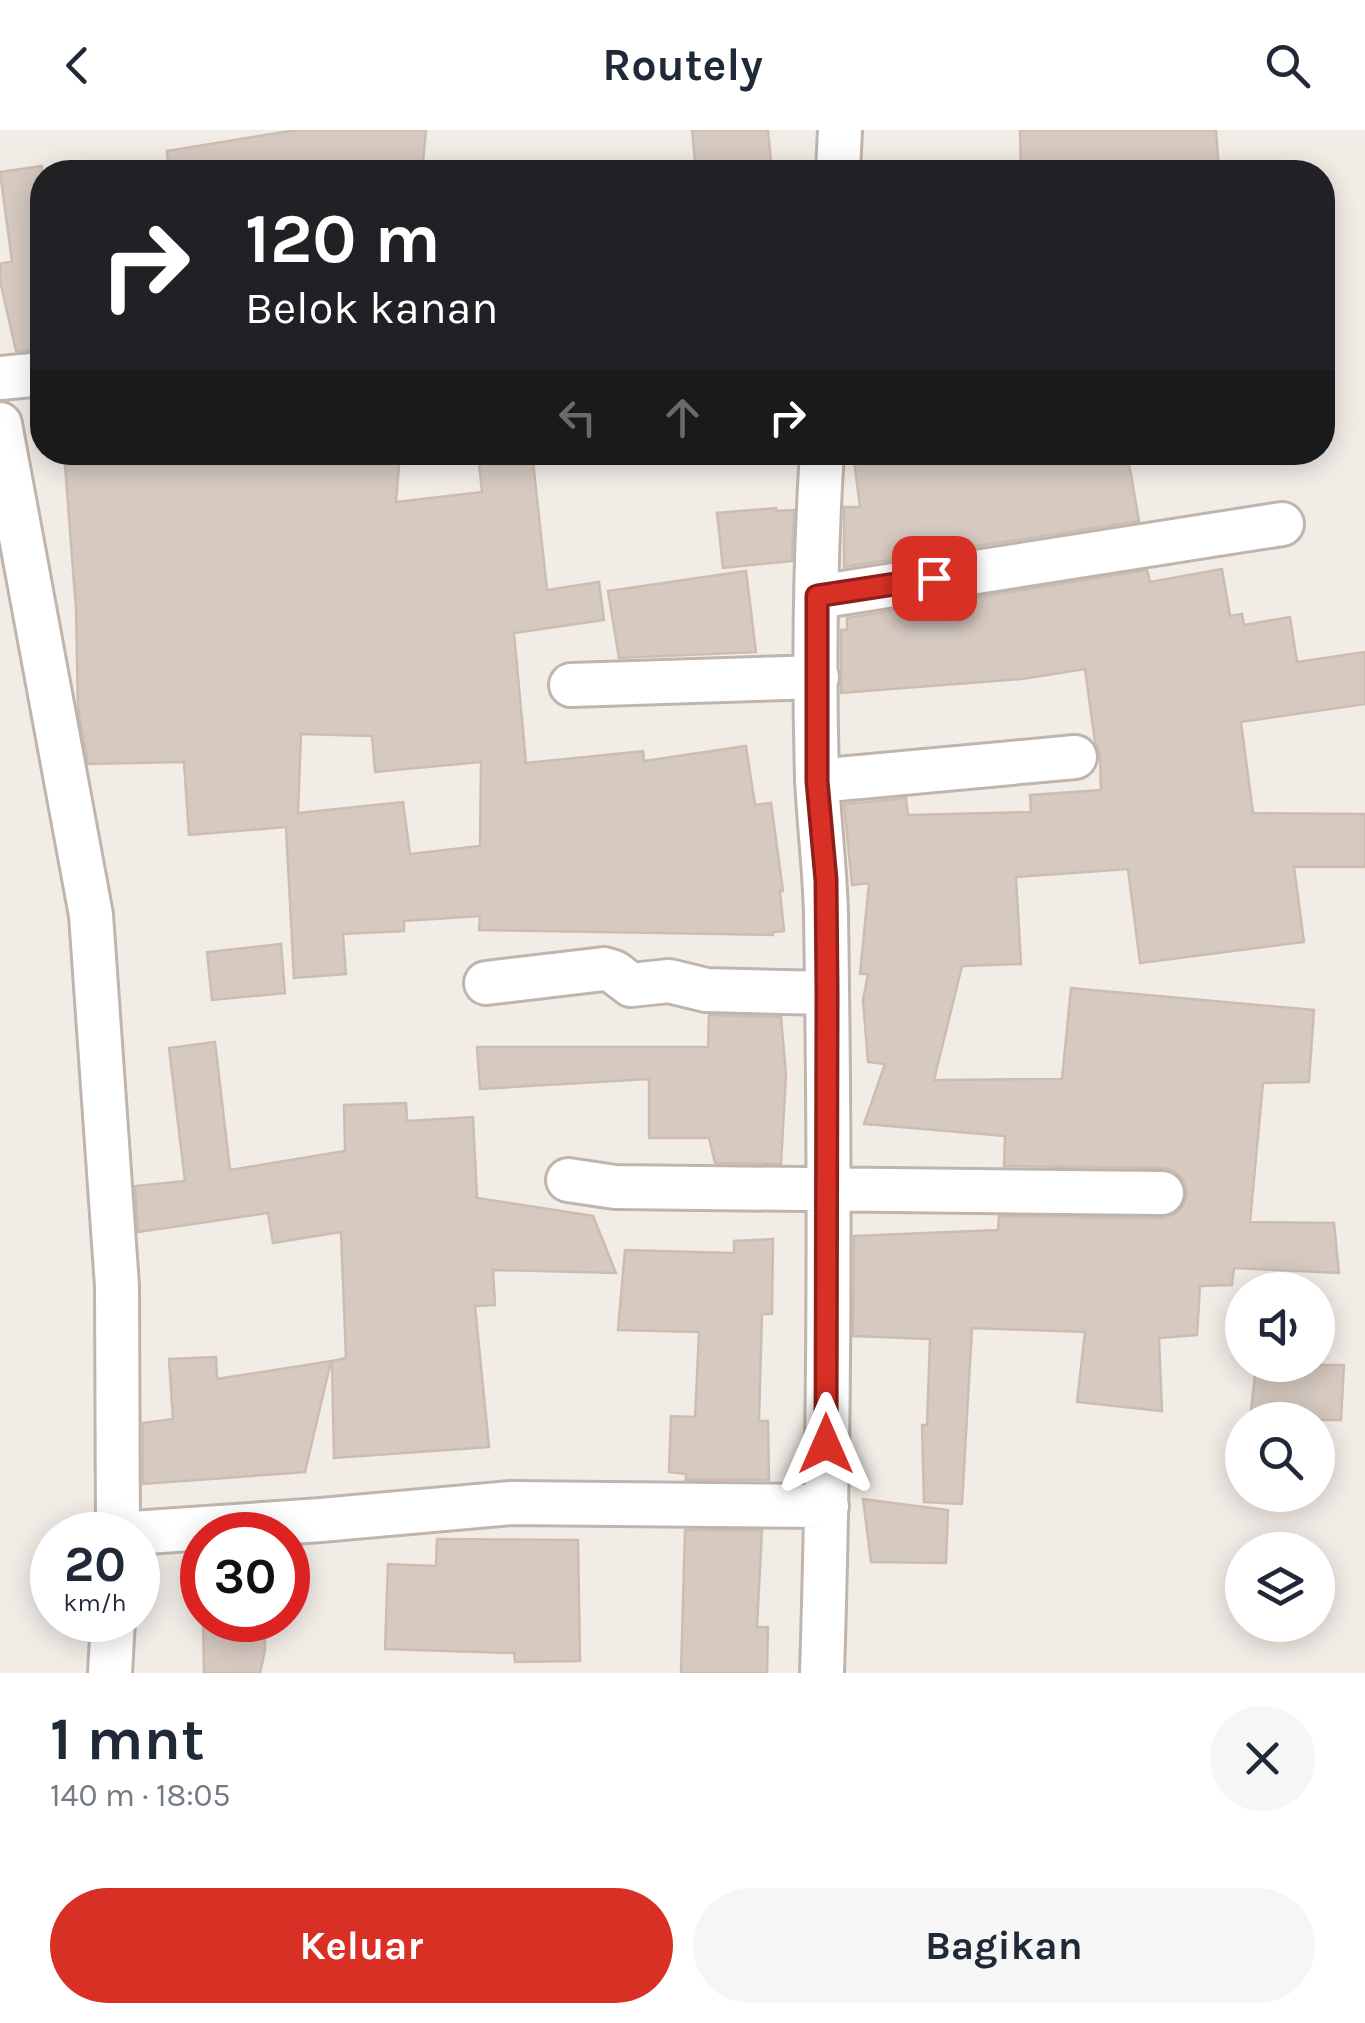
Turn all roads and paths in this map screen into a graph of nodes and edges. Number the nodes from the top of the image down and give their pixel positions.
1 (840, 130) edge
2 (839, 160) edge
3 (30, 375) edge
4 (0, 378) edge
5 (0, 424) edge
6 (821, 465) edge
7 (1282, 524) dead end
8 (817, 596) junction
9 (818, 677) junction
10 (572, 685) dead end
11 (1075, 757) dead end
12 (817, 781) junction
13 (486, 982) dead end
14 (827, 993) junction
15 (568, 1180) dead end
16 (828, 1191) junction
17 (1162, 1193) dead end
18 (828, 1506) junction
19 (118, 1512) edge
20 (160, 1531) edge
21 (112, 1642) edge
22 (110, 1673) edge
23 (822, 1673) edge

1 - 2 street
3 - 4 street
5 - 19 street
6 - 8 street
7 - 8 street
8 - 9 street
9 - 10 street
9 - 12 street
11 - 12 street
12 - 14 street
13 - 14 street
14 - 16 street
15 - 16 street
16 - 17 street
16 - 18 street
18 - 20 street
18 - 23 street
21 - 22 street

